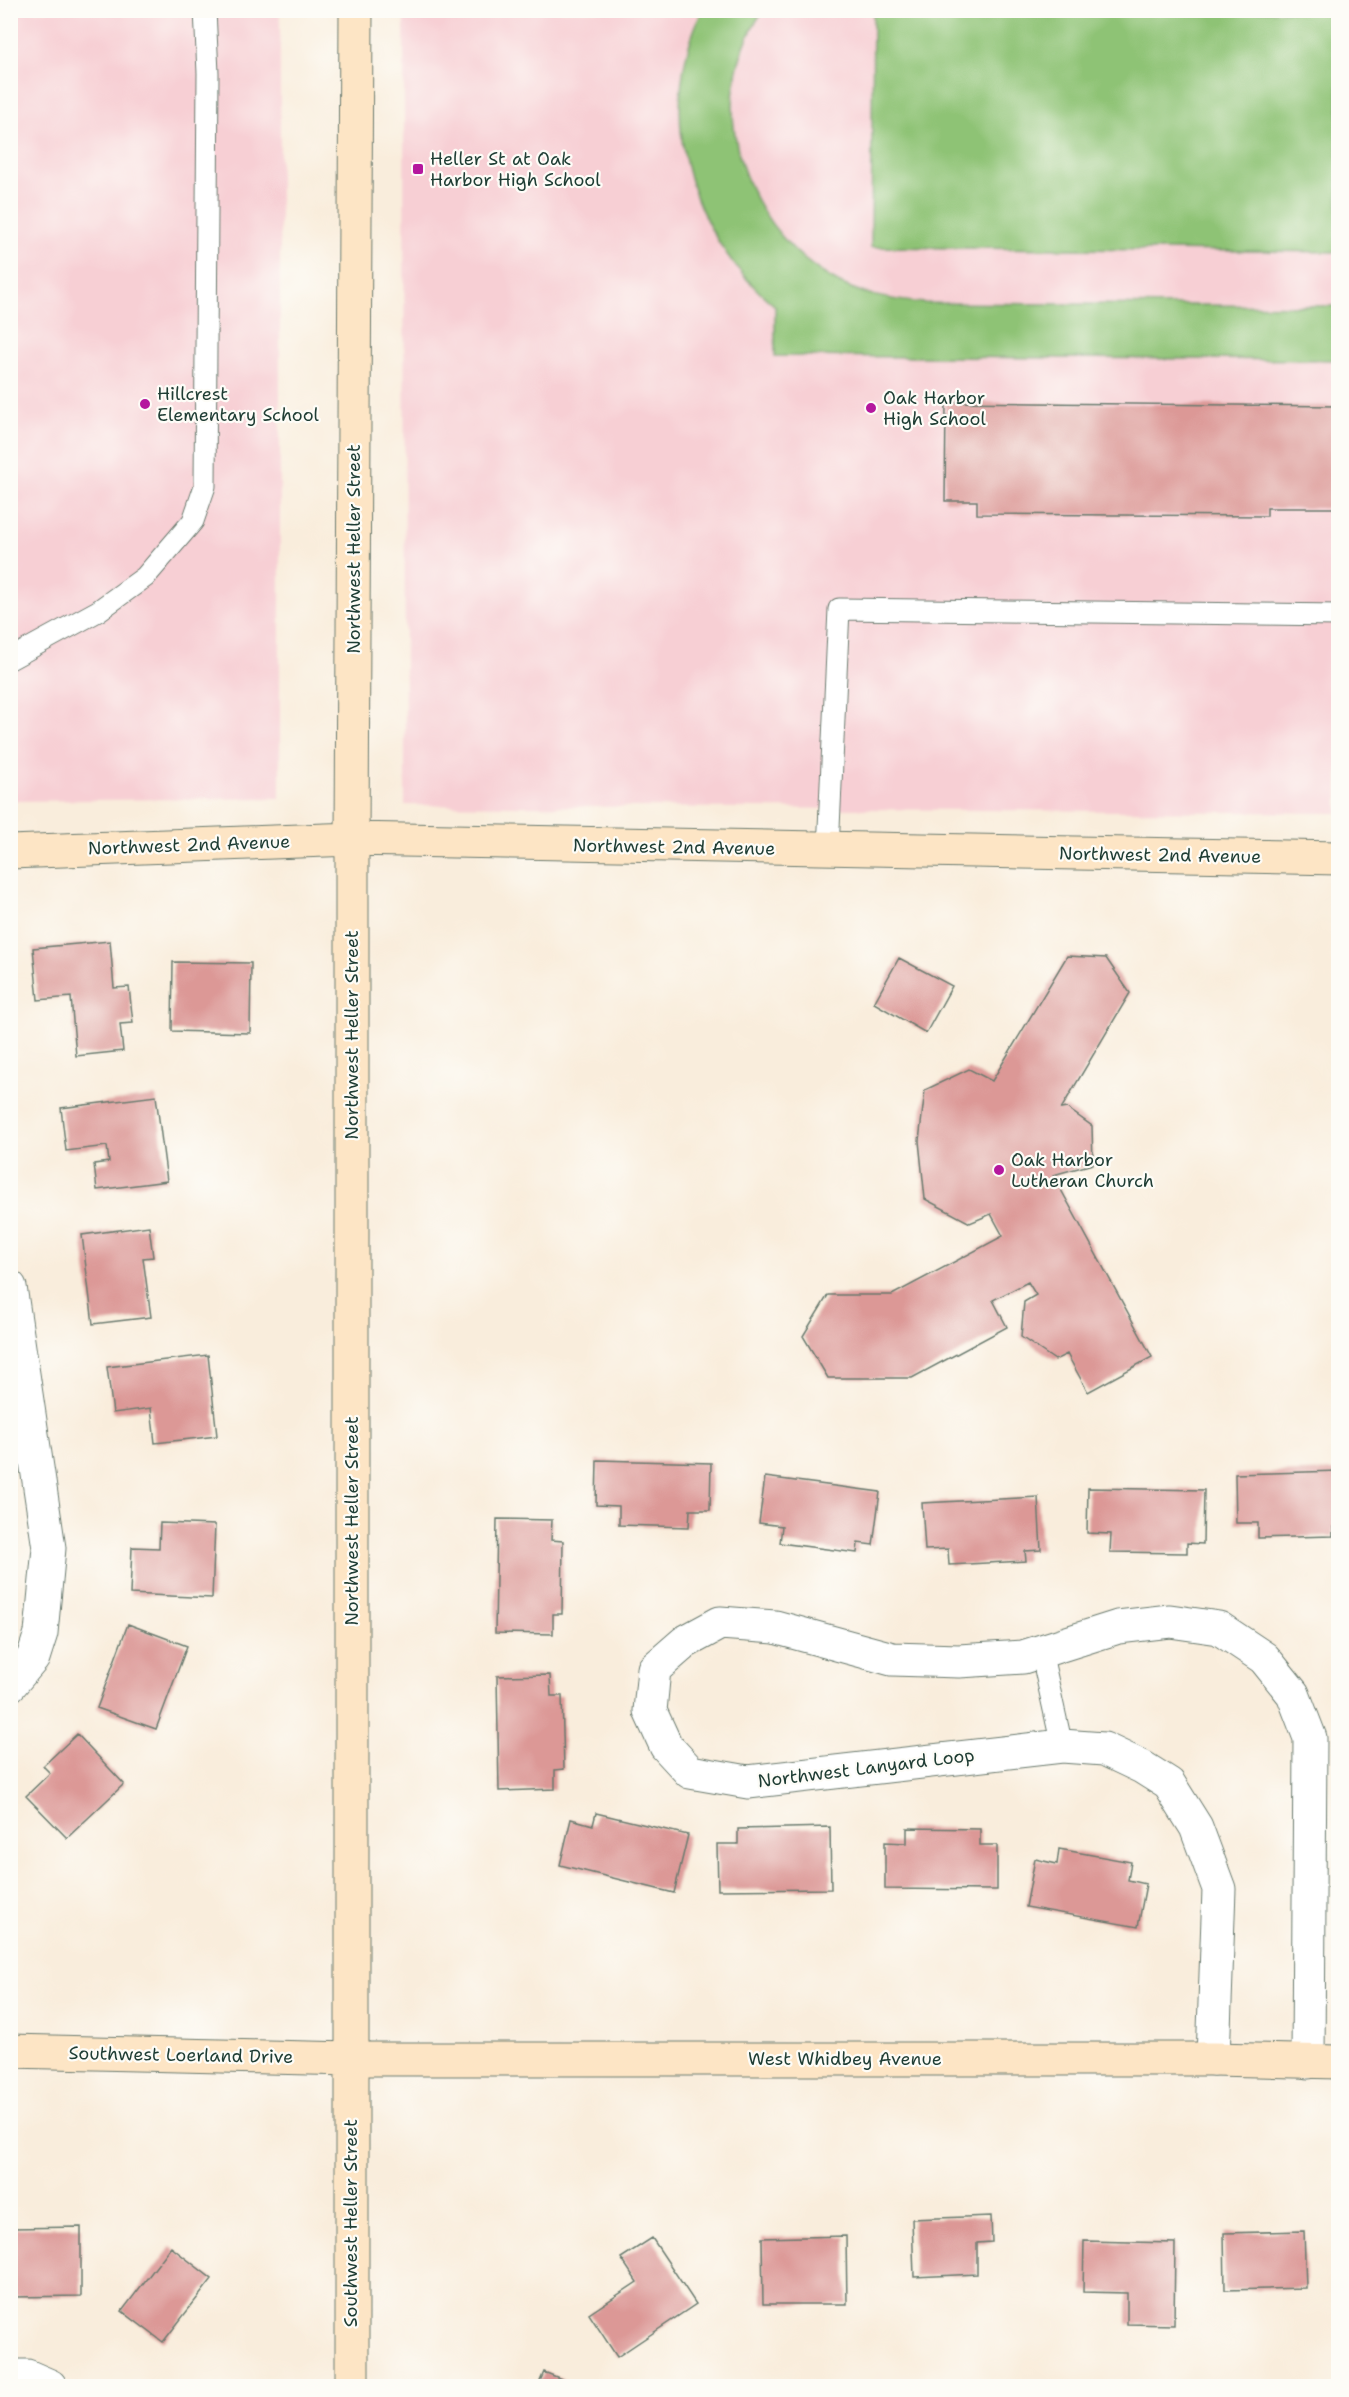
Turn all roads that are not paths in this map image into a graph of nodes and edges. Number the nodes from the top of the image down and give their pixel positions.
1 (205, 10) edge
2 (356, 10) edge
3 (1338, 615) edge
4 (10, 659) edge
5 (352, 839) junction
6 (828, 850) junction
7 (10, 852) edge
8 (1338, 858) edge
9 (10, 1287) edge
10 (1041, 1651) junction
11 (10, 1684) edge
12 (1062, 1746) junction
13 (10, 2051) edge
14 (351, 2059) junction
15 (1213, 2059) junction
16 (1323, 2062) edge
17 (10, 2376) edge
18 (50, 2386) edge
19 (352, 2386) edge

1 - 4 lane
2 - 5 street, Northwest Heller Street
3 - 6 lane
5 - 6 street, Northwest 2nd Avenue
5 - 7 street, Northwest 2nd Avenue
5 - 14 street, Northwest Heller Street
6 - 8 street, Northwest 2nd Avenue
9 - 11 street
10 - 12 lane
10 - 12 street, Northwest Lanyard Loop
10 - 16 street, Northwest Lanyard Loop
12 - 15 street, Northwest Lanyard Loop
13 - 14 street, Southwest Loerland Drive
14 - 15 street, West Whidbey Avenue
14 - 19 street, Southwest Heller Street
15 - 16 street, West Whidbey Avenue
17 - 18 street

